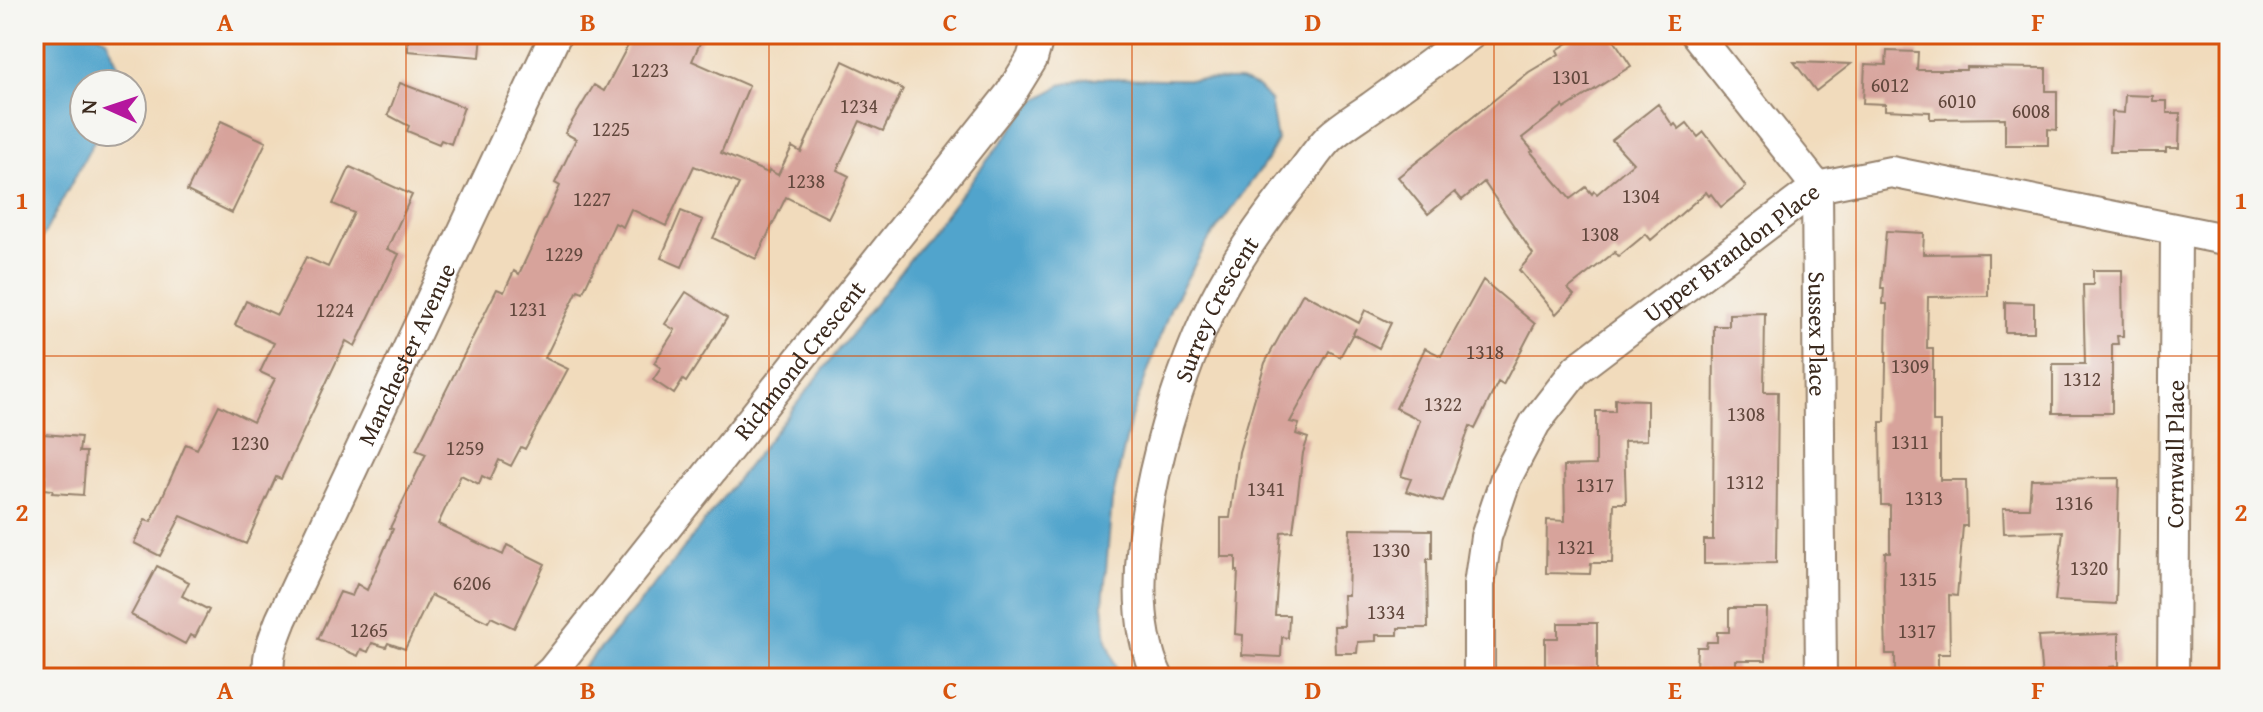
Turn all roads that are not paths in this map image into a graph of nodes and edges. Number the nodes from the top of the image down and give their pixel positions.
1 (556, 34) edge
2 (1039, 34) edge
3 (1471, 34) edge
4 (1696, 34) edge
5 (1817, 187) junction
6 (2176, 231) junction
7 (2229, 240) edge
8 (270, 678) edge
9 (544, 678) edge
10 (1158, 678) edge
11 (1479, 678) edge
12 (1821, 678) edge
13 (2173, 678) edge

1 - 8 street, Manchester Avenue
2 - 9 street, Richmond Crescent
3 - 10 street, Surrey Crescent
4 - 5 street
5 - 6 street, Upper Brandon Place
5 - 11 street, Upper Brandon Place
5 - 12 street, Sussex Place
6 - 7 street, Upper Brandon Place
6 - 13 street, Cornwall Place

